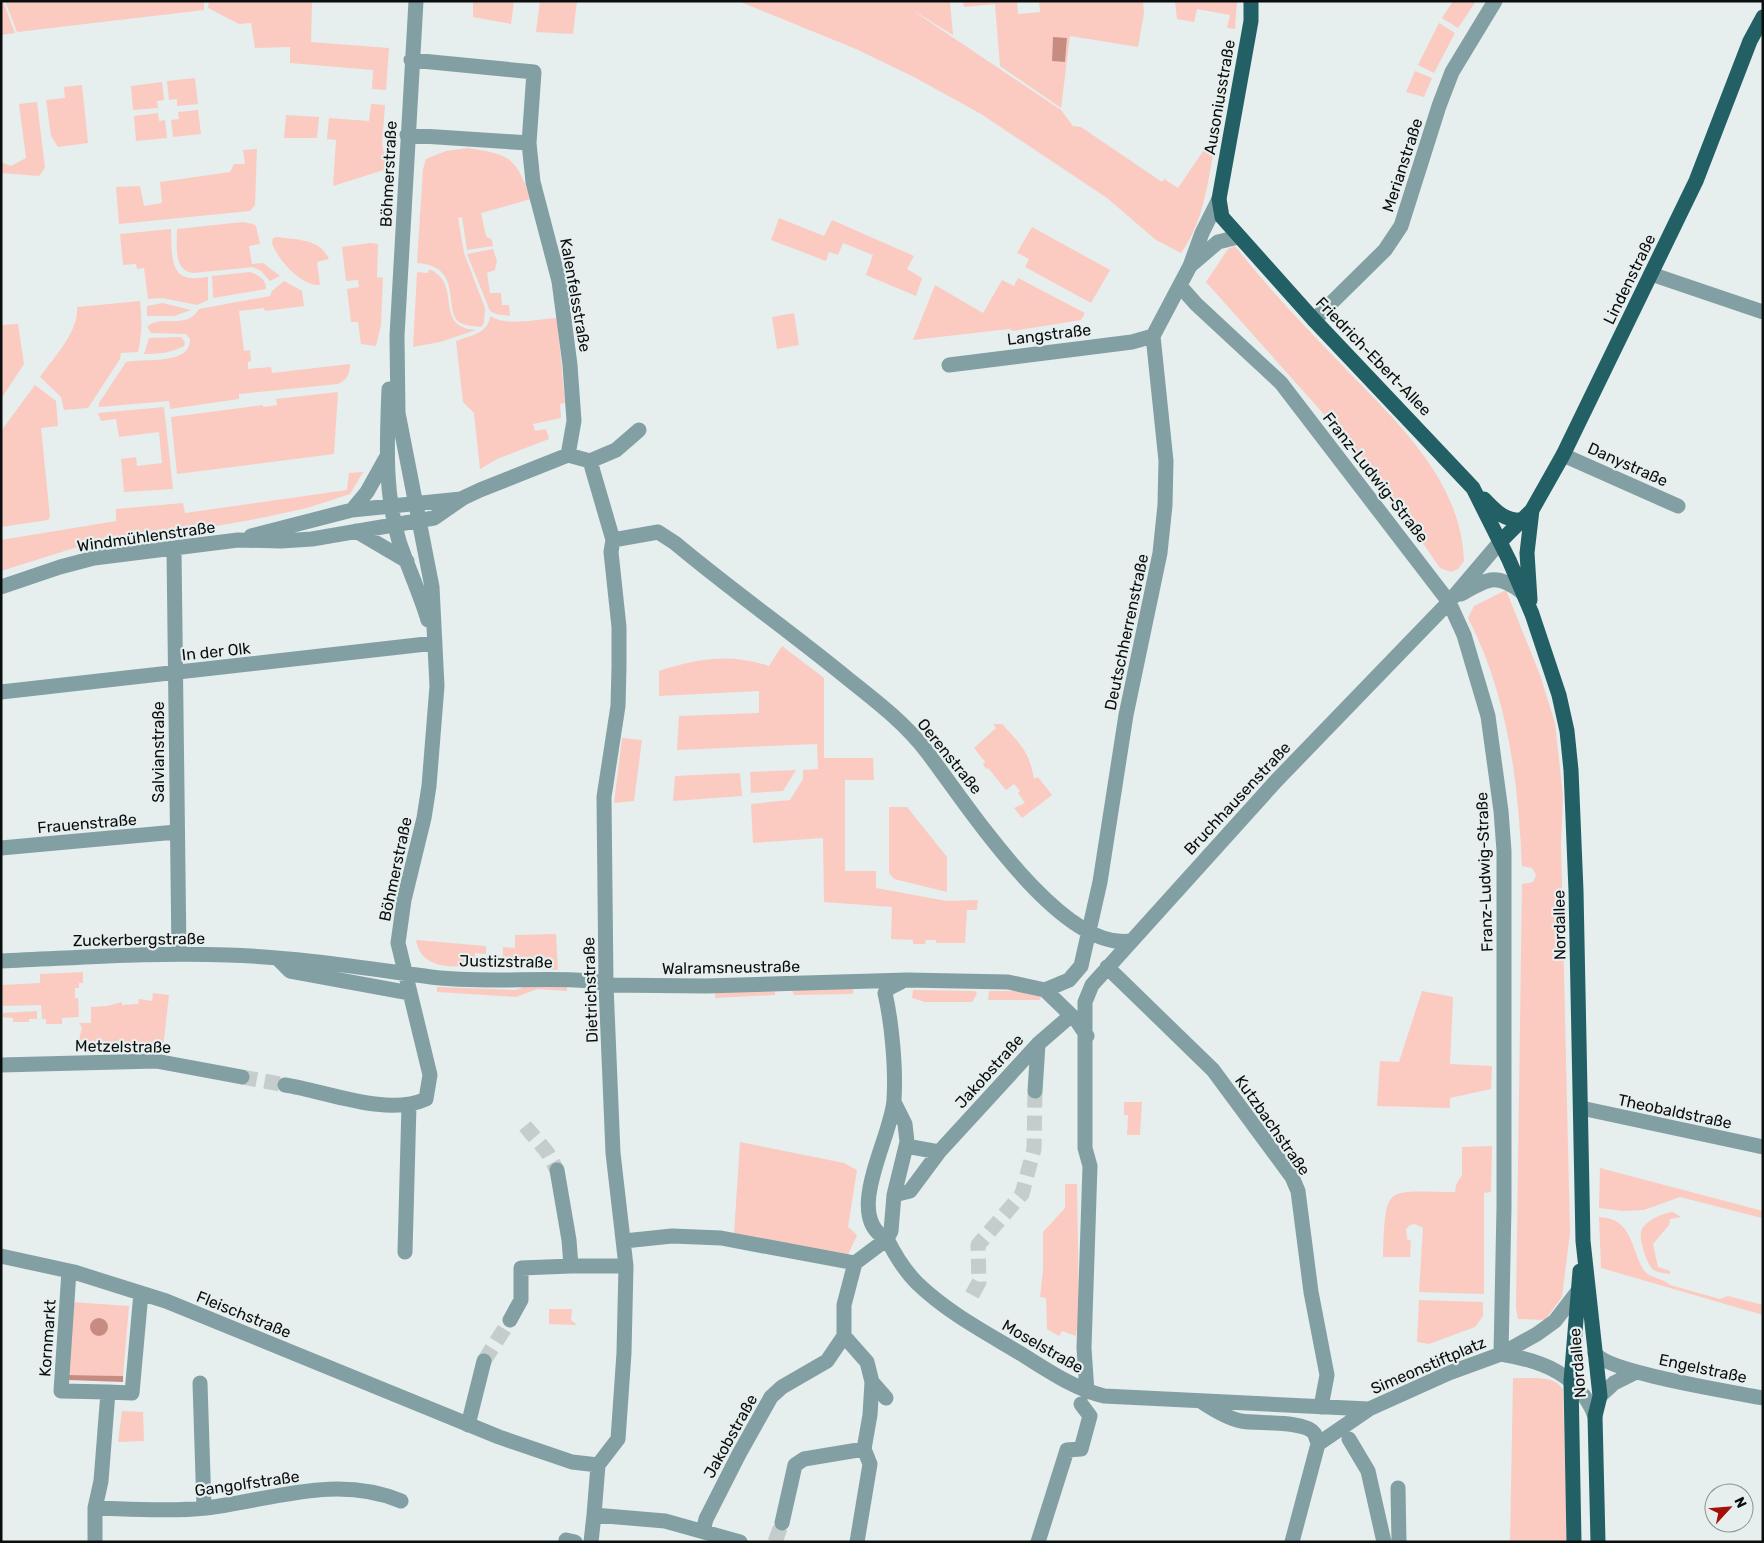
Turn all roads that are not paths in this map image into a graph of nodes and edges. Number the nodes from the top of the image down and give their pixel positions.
1 (1252, 1) edge
2 (1495, 1) edge
3 (414, 6) edge
4 (1763, 17) edge
5 (411, 60) junction
6 (407, 135) junction
7 (529, 143) junction
8 (1219, 199) junction
9 (1238, 237) junction
10 (1190, 266) junction
11 (1651, 274) junction
12 (1180, 286) junction
13 (1763, 312) edge
14 (1314, 320) junction
15 (397, 336) junction
16 (1153, 336) junction
17 (949, 365) dead end
18 (639, 430) dead end
19 (568, 455) junction
20 (1563, 455) junction
21 (386, 458) junction
22 (590, 461) junction
23 (1474, 488) junction
24 (463, 498) junction
25 (414, 502) junction
26 (392, 504) junction
27 (1678, 506) dead end
28 (352, 510) junction
29 (1527, 515) junction
30 (419, 521) junction
31 (396, 525) junction
32 (356, 531) junction
33 (238, 540) junction
34 (613, 540) junction
35 (1500, 542) junction
36 (174, 550) junction
37 (407, 561) junction
38 (1, 588) edge
39 (1522, 593) junction
40 (1449, 602) junction
41 (1532, 614) junction
42 (434, 643) junction
43 (175, 673) junction
44 (1, 692) edge
45 (176, 832) junction
46 (1, 848) edge
47 (1090, 933) junction
48 (1130, 941) junction
49 (179, 954) junction
50 (278, 959) junction
51 (1, 962) edge
52 (1107, 967) junction
53 (405, 972) junction
54 (906, 980) junction
55 (858, 983) junction
56 (606, 985) junction
57 (1044, 990) junction
58 (410, 993) junction
59 (889, 1010) junction
60 (1068, 1018) dead end
61 (1087, 1036) junction
62 (1038, 1044) junction
63 (1, 1065) edge
64 (242, 1077) tunnel mouth
65 (285, 1084) tunnel mouth
66 (1035, 1091) tunnel mouth
67 (894, 1102) junction
68 (409, 1105) junction
69 (1581, 1108) junction
70 (906, 1146) junction
71 (1763, 1147) edge
72 (939, 1152) junction
73 (557, 1170) tunnel mouth
74 (894, 1196) junction
75 (887, 1239) junction
76 (624, 1241) junction
77 (1583, 1241) junction
78 (405, 1252) dead end
79 (1, 1256) edge
80 (855, 1263) junction
81 (626, 1266) junction
82 (565, 1267) junction
83 (69, 1271) junction
84 (1578, 1291) junction
85 (141, 1293) junction
86 (510, 1320) tunnel mouth
87 (844, 1336) junction
88 (1595, 1353) junction
89 (1501, 1354) junction
90 (484, 1361) tunnel mouth
91 (1636, 1372) junction
92 (1571, 1381) junction
93 (872, 1382) junction
94 (200, 1383) dead end
95 (108, 1392) junction
96 (1087, 1392) junction
97 (1600, 1396) junction
98 (886, 1398) dead end
99 (1763, 1398) edge
100 (1201, 1401) junction
101 (1321, 1407) junction
102 (1080, 1408) dead end
103 (1369, 1409) junction
104 (1595, 1416) junction
105 (468, 1425) junction
106 (1349, 1439) dead end
107 (1318, 1444) junction
108 (864, 1449) junction
109 (598, 1466) junction
110 (1398, 1488) dead end
111 (401, 1501) dead end
112 (95, 1508) junction
113 (204, 1508) junction
114 (594, 1515) junction
115 (782, 1522) tunnel mouth
116 (705, 1525) junction
117 (95, 1542) edge
118 (591, 1542) edge
119 (740, 1542) edge
120 (856, 1542) edge
121 (1038, 1542) edge
122 (1292, 1542) edge
123 (1384, 1542) edge
124 (1399, 1542) edge
125 (1574, 1542) edge
126 (1598, 1542) edge

1 - 8 main road, Ausoniusstraße
2 - 14 street, Merianstraße
3 - 5 street, Böhmerstraße
4 - 11 main road, Lindenstraße
5 - 6 street, Böhmerstraße
5 - 7 street, Kalenfelsstraße
6 - 7 street
6 - 15 street, Böhmerstraße
7 - 19 street, Kalenfelsstraße
8 - 9 main road, Friedrich-Ebert-Allee
8 - 10 street
9 - 10 street
9 - 14 main road, Friedrich-Ebert-Allee
10 - 12 street
11 - 13 street
11 - 20 main road, Lindenstraße
12 - 16 street
12 - 40 street, Franz-Ludwig-Straße
14 - 23 main road, Friedrich-Ebert-Allee
15 - 21 street, Böhmerstraße
15 - 25 street, Böhmerstraße
16 - 17 street, Langstraße
16 - 47 street, Deutschherrenstraße
18 - 22 street
19 - 22 street
19 - 24 street
20 - 27 street, Danystraße
20 - 29 main road, Lindenstraße
21 - 26 street, Böhmerstraße
21 - 28 street
22 - 34 street, Dietrichstraße
23 - 29 main road
23 - 35 main road, Friedrich-Ebert-Allee
24 - 25 street, Windmühlenstraße
24 - 30 street, Windmühlenstraße
25 - 26 street, Windmühlenstraße
25 - 30 street, Böhmerstraße
26 - 28 street, Windmühlenstraße
26 - 31 street, Böhmerstraße
28 - 33 street, Windmühlenstraße
29 - 35 main road, Lindenstraße
29 - 41 main road, Nordallee
30 - 31 street, Windmühlenstraße
30 - 42 street, Böhmerstraße
31 - 32 street, Windmühlenstraße
31 - 37 street, Böhmerstraße
32 - 33 street, Windmühlenstraße
32 - 37 street
33 - 36 street, Windmühlenstraße
34 - 47 street, Oerenstraße
34 - 56 street, Dietrichstraße
35 - 39 main road, Nordallee
35 - 40 street, Bruchhausenstraße
36 - 38 street, Windmühlenstraße
36 - 43 street, Salvianstraße
37 - 42 street, Böhmerstraße
39 - 40 street, Bruchhausenstraße
39 - 41 main road, Nordallee
40 - 48 street, Bruchhausenstraße
40 - 89 street, Franz-Ludwig-Straße
41 - 69 main road, Nordallee
42 - 43 street, In der Olk
42 - 53 street, Böhmerstraße
43 - 44 street, In der Olk
43 - 45 street, Salvianstraße
45 - 46 street, Frauenstraße
45 - 49 street, Salvianstraße
47 - 48 street, Oerenstraße
47 - 57 street, Deutschherrenstraße
48 - 52 street, Bruchhausenstraße
49 - 50 street, Zuckerbergstraße
49 - 51 street, Zuckerbergstraße
50 - 53 street, Zuckerbergstraße
50 - 58 street, Zuckerbergstraße
52 - 61 street, Bruchhausenstraße
52 - 101 street, Kutzbachstraße
53 - 56 street, Justizstraße
53 - 58 street, Böhmerstraße
54 - 55 street, Walramsneustraße
54 - 57 street, Walramsneustraße
54 - 59 street
55 - 56 street, Walramsneustraße
55 - 59 street
56 - 76 street, Dietrichstraße
57 - 61 street
58 - 68 street, Böhmerstraße
59 - 67 street
60 - 62 street, Jakobstraße
61 - 96 street, Moselstraße
62 - 66 street
62 - 72 street, Jakobstraße
63 - 64 street, Metzelstraße
65 - 68 street
67 - 70 street
67 - 75 street
68 - 78 street
69 - 71 street, Theobaldstraße
69 - 77 main road, Nordallee
70 - 72 street
70 - 74 street
72 - 74 street, Jakobstraße
73 - 82 street
74 - 75 street
75 - 80 street
75 - 96 street, Moselstraße
76 - 80 street
76 - 81 street, Dietrichstraße
77 - 84 main road, Nordallee
77 - 88 main road, Nordallee
79 - 83 street, Fleischstraße
80 - 87 street
81 - 82 street
81 - 109 street, Dietrichstraße
82 - 86 street
83 - 85 street, Fleischstraße
83 - 95 street, Kornmarkt
84 - 89 street, Simeonstiftplatz
84 - 92 main road, Nordallee
85 - 95 street, Kornmarkt
85 - 105 street, Fleischstraße
87 - 93 street
87 - 116 street, Jakobstraße
88 - 91 street, Engelstraße
88 - 97 main road, Nordallee
89 - 92 street, Simeonstiftplatz
89 - 103 street, Simeonstiftplatz
90 - 105 street
91 - 97 street, Engelstraße
91 - 99 street, Engelstraße
92 - 104 street, Simeonstiftplatz
92 - 125 main road, Nordallee
93 - 98 street
93 - 108 street
94 - 113 street
95 - 112 street
96 - 100 street, Simeonstiftplatz
97 - 104 main road, Nordallee
100 - 101 street, Simeonstiftplatz
100 - 107 street
101 - 103 street, Simeonstiftplatz
102 - 121 street
103 - 107 street, Simeonstiftplatz
104 - 126 main road, Nordallee
105 - 109 street, Fleischstraße
106 - 123 street
107 - 122 street
108 - 115 street
108 - 120 street
109 - 114 street
110 - 124 street
111 - 113 street, Gangolfstraße
112 - 113 street, Gangolfstraße
112 - 117 street
114 - 116 street
114 - 118 street
116 - 119 street

